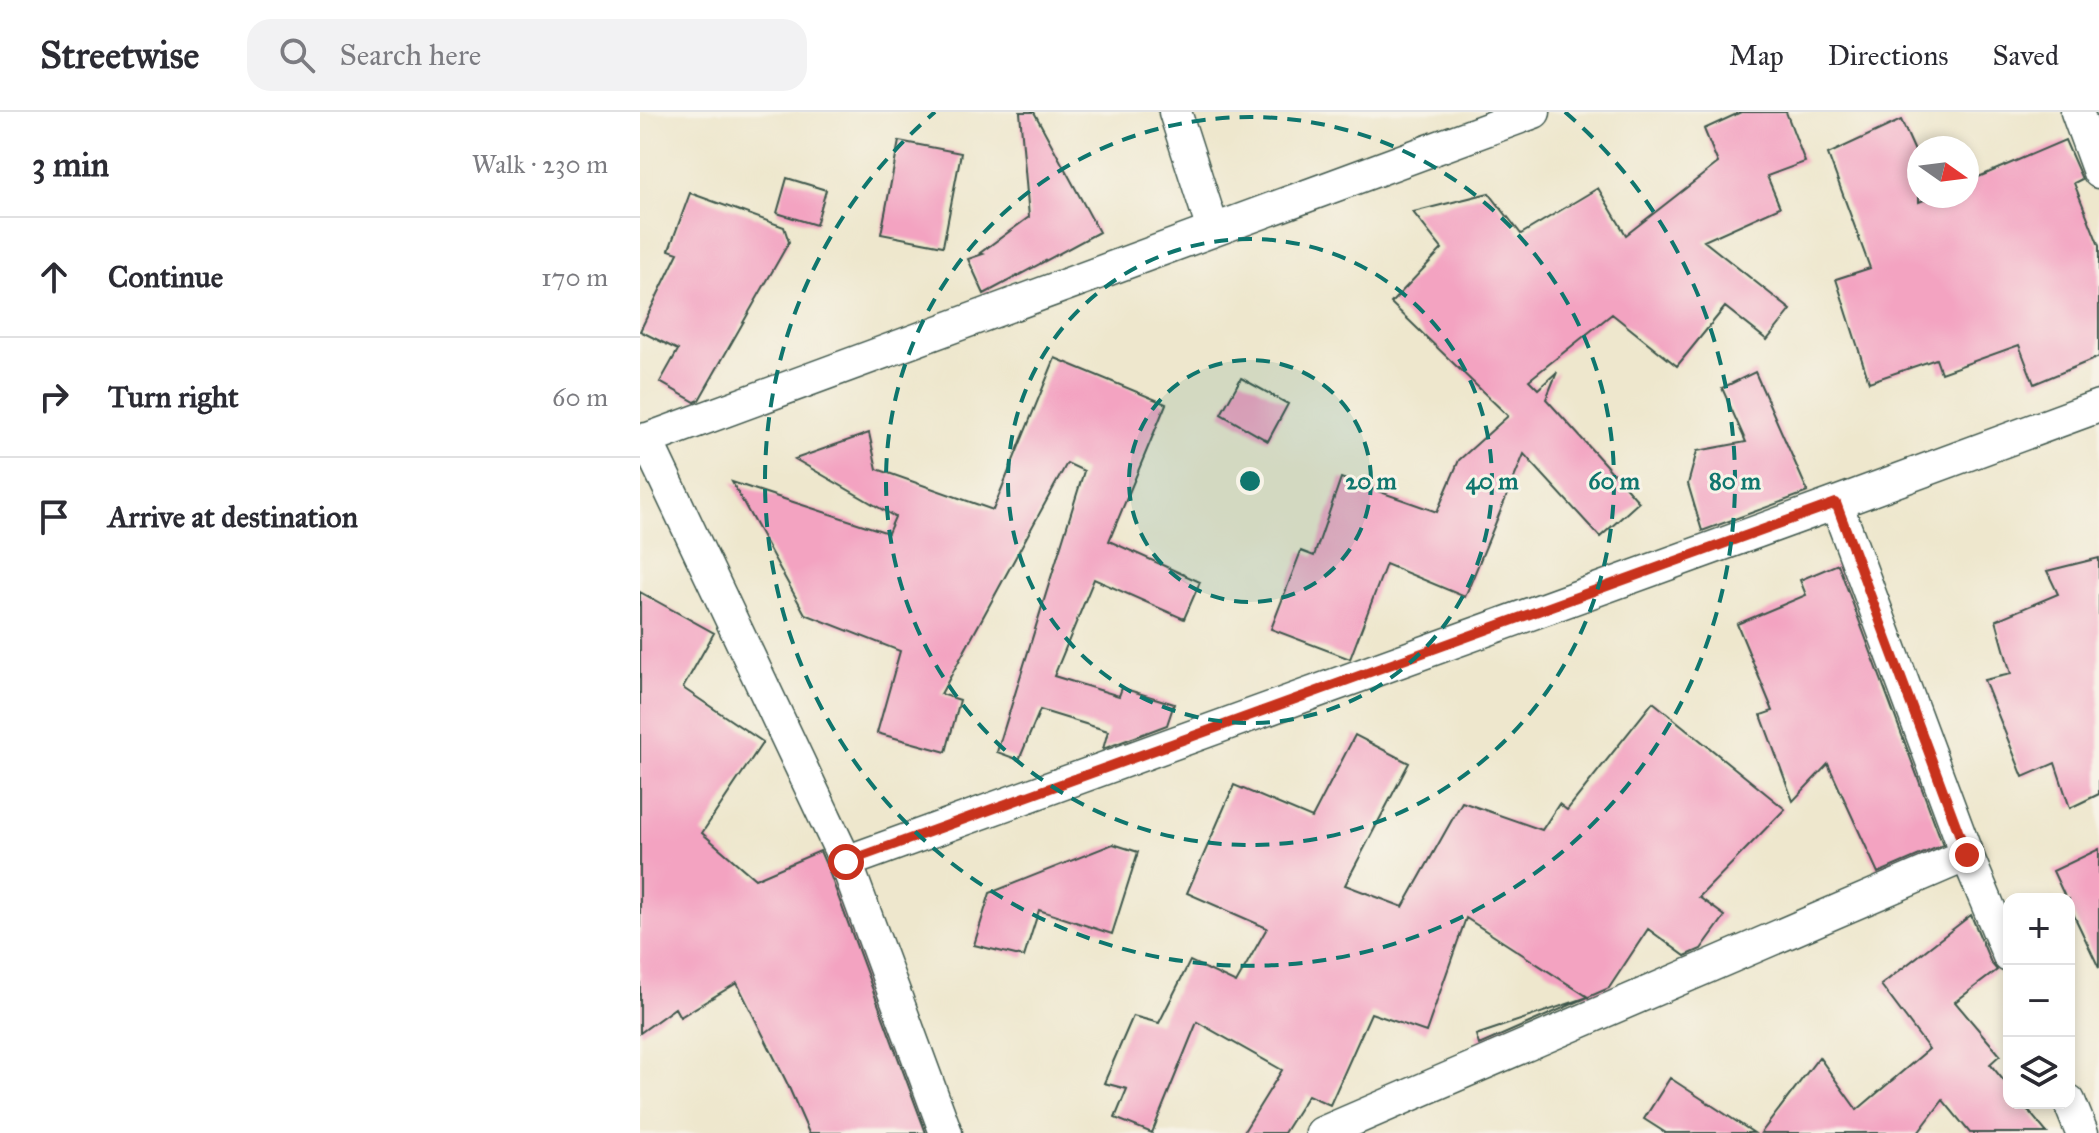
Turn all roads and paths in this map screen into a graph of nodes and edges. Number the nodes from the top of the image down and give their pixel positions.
1 (1175, 112) edge
2 (1534, 112) edge
3 (2077, 112) edge
4 (2099, 172) edge
5 (1213, 230) junction
6 (2099, 406) edge
7 (643, 441) edge
8 (1836, 503) junction
9 (1967, 855) junction
10 (846, 862) junction
11 (2003, 942) edge
12 (2072, 1109) edge
13 (946, 1133) edge
14 (1322, 1133) edge
15 (2082, 1133) edge

1 - 5 street
2 - 5 street
3 - 4 street
5 - 7 street
6 - 8 street
7 - 10 street
8 - 9 street
8 - 10 street
9 - 11 street
9 - 14 street
10 - 13 street
12 - 15 street

